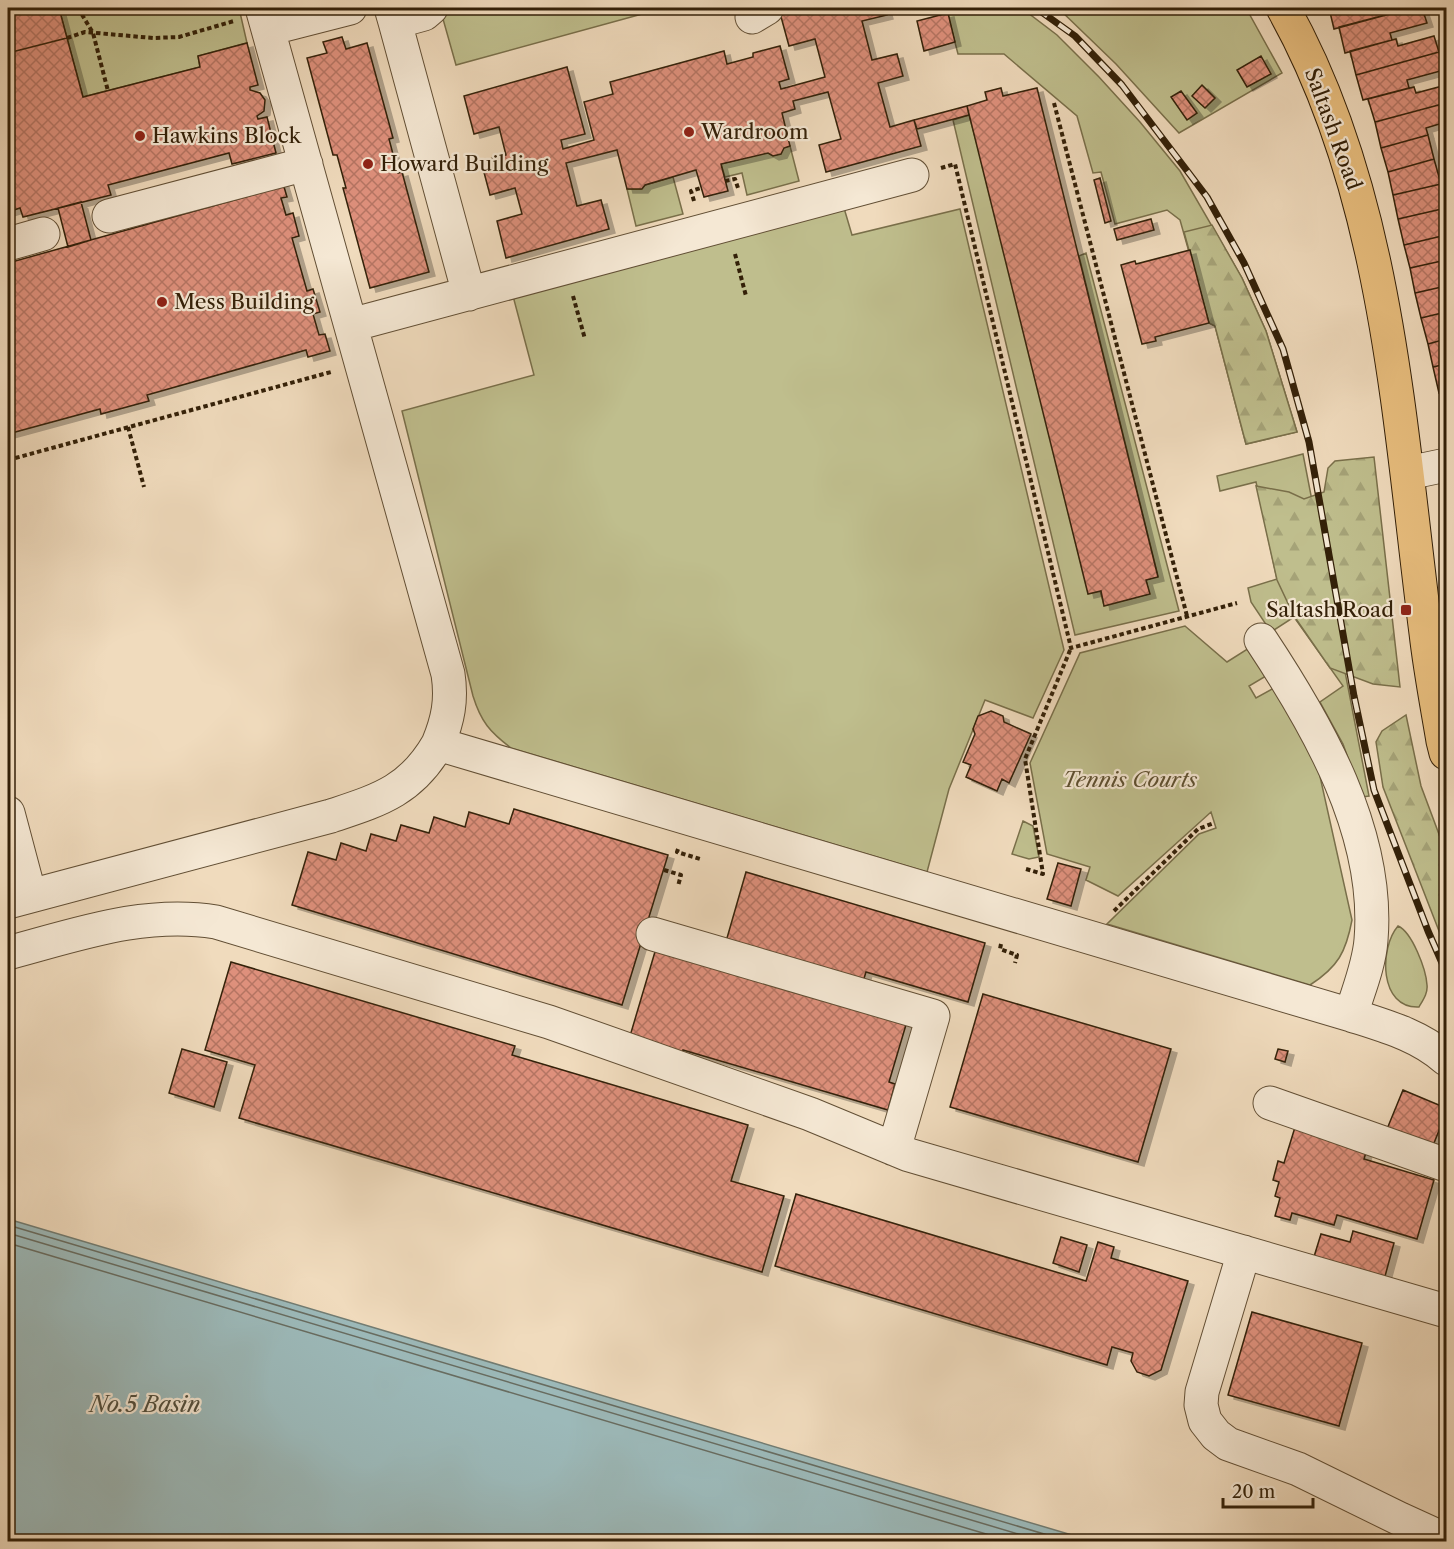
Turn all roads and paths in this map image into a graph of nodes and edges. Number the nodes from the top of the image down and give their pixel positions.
1 (78, 8) edge
2 (350, 8) edge
3 (431, 8) edge
4 (1283, 8) edge
5 (393, 15) edge
6 (265, 17) edge
7 (93, 33) junction
8 (67, 38) dead end
9 (108, 91) dead end
10 (1054, 103) dead end
11 (306, 164) junction
12 (912, 175) joint
13 (725, 181) dead end
14 (701, 188) dead end
15 (696, 210) dead end
16 (734, 211) junction
17 (109, 216) dead end
18 (43, 234) dead end
19 (8, 244) edge
20 (566, 268) junction
21 (469, 294) junction
22 (746, 296) dead end
23 (351, 325) junction
24 (585, 339) dead end
25 (362, 363) junction
26 (128, 427) junction
27 (8, 460) edge
28 (1446, 465) edge
29 (1408, 474) junction
30 (144, 487) dead end
31 (1237, 603) dead end
32 (1187, 616) junction
33 (1261, 640) dead end
34 (1071, 648) junction
35 (438, 744) junction
36 (1446, 753) edge
37 (8, 813) edge
38 (1214, 823) dead end
39 (678, 848) dead end
40 (700, 859) dead end
41 (1026, 869) dead end
42 (664, 870) dead end
43 (678, 886) dead end
44 (19, 899) edge
45 (653, 933) dead end
46 (1088, 937) junction
47 (1001, 944) dead end
48 (8, 953) edge
49 (1015, 963) dead end
50 (1351, 1015) junction
51 (1446, 1059) edge
52 (1270, 1103) dead end
53 (894, 1149) junction
54 (1446, 1165) edge
55 (1244, 1252) junction
56 (1446, 1311) edge
57 (1446, 1540) edge

1 - 7 path
2 - 6 street
3 - 5 street
4 - 29 main road, Saltash Road
5 - 21 street
6 - 7 path
6 - 11 street
7 - 8 path
7 - 9 path
10 - 32 path
11 - 17 street
11 - 23 street
12 - 16 street
12 - 34 path
13 - 16 path
14 - 15 path
16 - 20 street
16 - 22 path
18 - 19 street
20 - 21 street
20 - 24 path
21 - 23 street
23 - 25 street
25 - 26 path
25 - 35 street
26 - 27 path
26 - 30 path
28 - 29 street
29 - 36 main road, Saltash Road
31 - 32 path
32 - 34 path
33 - 50 street
34 - 41 path
35 - 44 street
35 - 46 street
37 - 44 street
38 - 46 path
39 - 40 path
42 - 43 path
45 - 53 street
46 - 50 street
47 - 49 path
48 - 53 street
50 - 51 street
52 - 54 street
53 - 55 street
55 - 56 street
55 - 57 street

